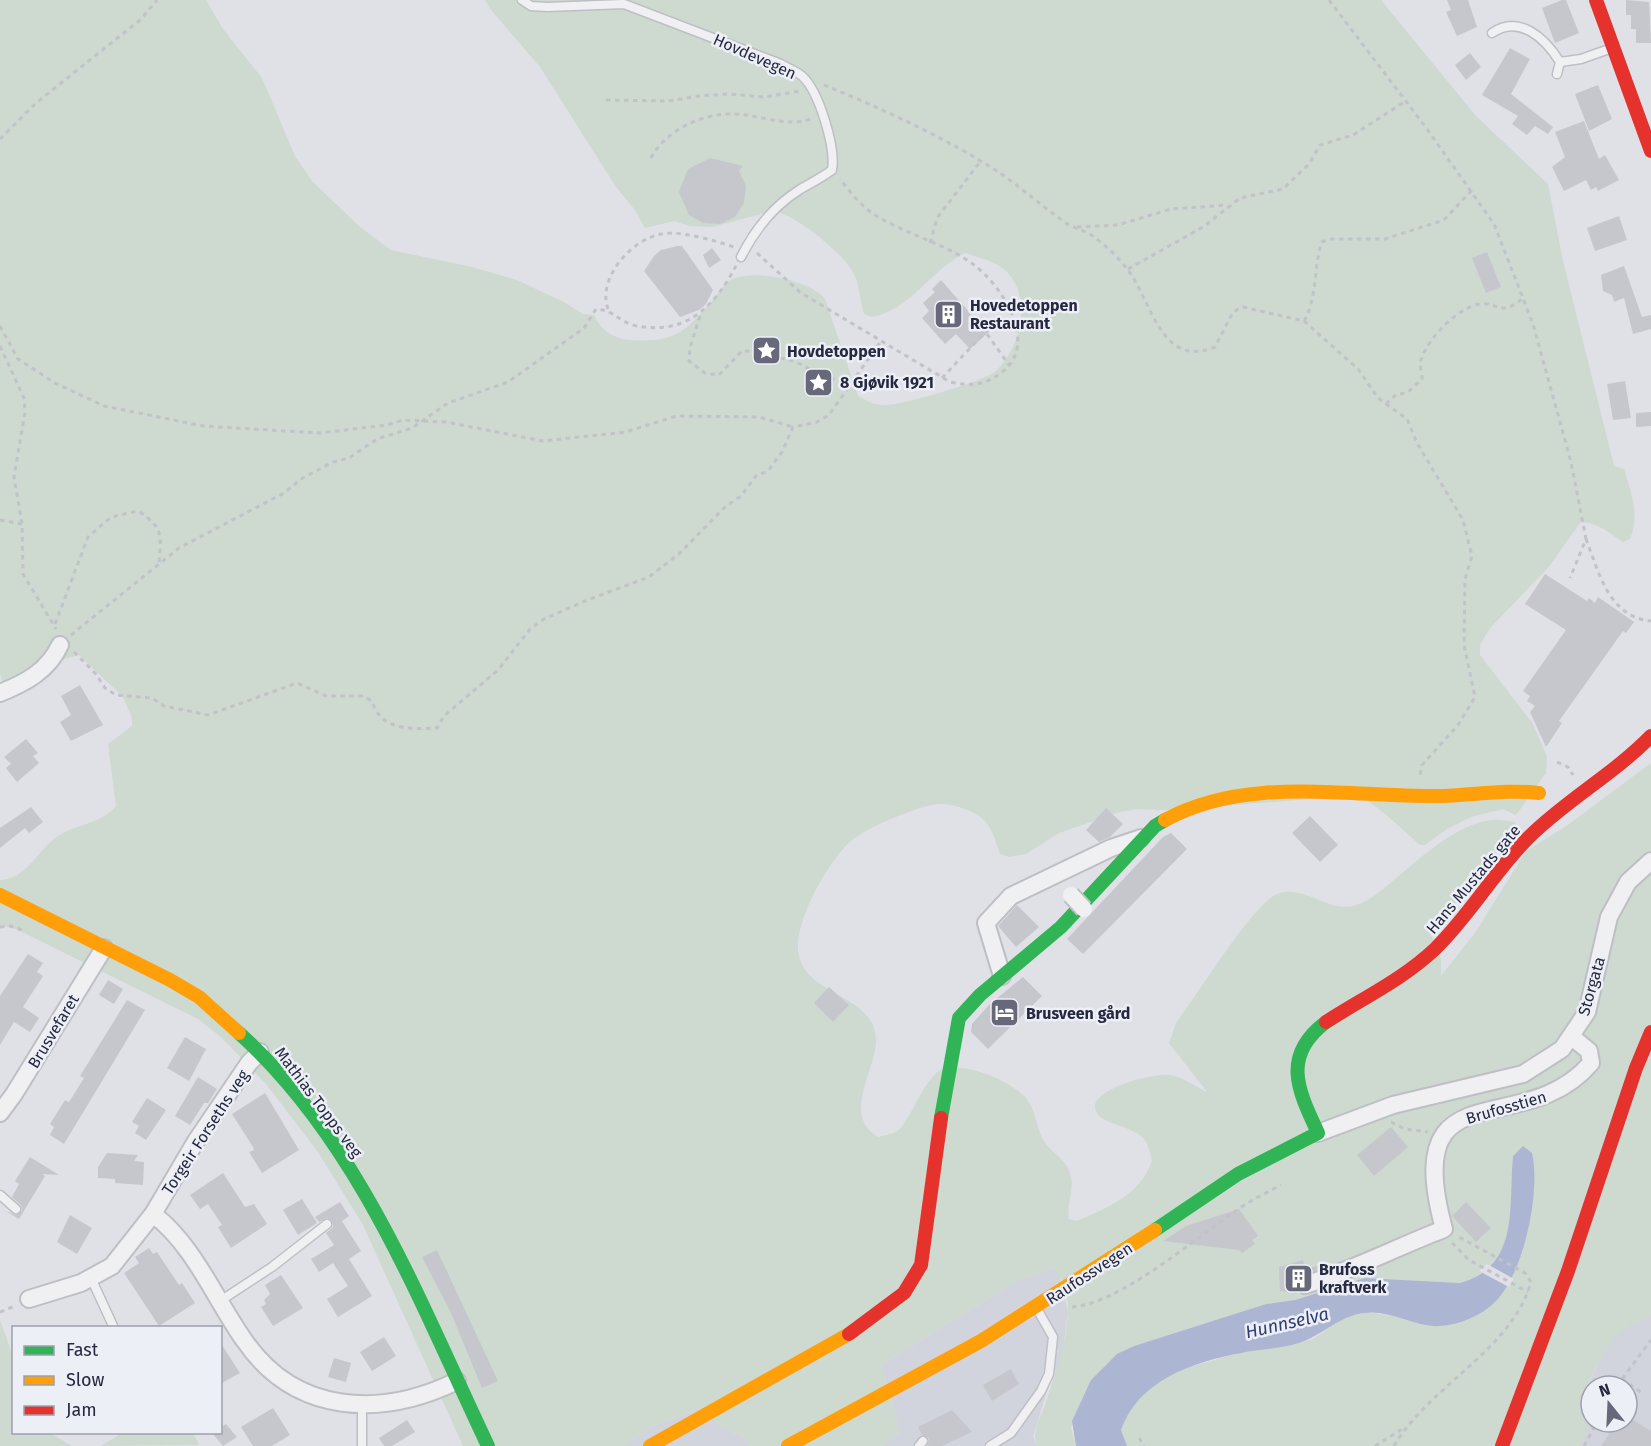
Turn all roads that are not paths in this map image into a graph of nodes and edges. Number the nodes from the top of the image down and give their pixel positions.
1 (522, 0) edge
2 (1596, 0) edge
3 (1492, 33) dead end
4 (1613, 48) junction
5 (1560, 62) junction
6 (1557, 74) dead end
7 (1649, 141) edge
8 (742, 254) road end
9 (62, 644) road end
10 (0, 693) edge
11 (1651, 736) edge
12 (1545, 806) junction
13 (1140, 838) junction
14 (1651, 861) edge
15 (1053, 876) junction
16 (0, 895) edge
17 (1084, 909) dead end
18 (104, 948) junction
19 (1002, 975) junction
20 (1651, 1032) edge
21 (1572, 1037) junction
22 (260, 1053) junction
23 (1390, 1112) joint
24 (0, 1113) edge
25 (1318, 1133) junction
26 (0, 1195) edge
27 (16, 1209) dead end
28 (153, 1214) junction
29 (327, 1224) dead end
30 (91, 1278) junction
31 (1305, 1285) dead end
32 (29, 1299) dead end
33 (220, 1301) junction
34 (1035, 1307) junction
35 (113, 1326) edge
36 (457, 1381) junction
37 (362, 1406) junction
38 (996, 1444) edge
39 (362, 1446) edge
40 (488, 1446) edge
41 (650, 1446) edge
42 (788, 1446) edge
43 (1502, 1446) edge

1 - 8 lane, Hovdevegen
2 - 4 main road
3 - 5 lane
4 - 5 lane
4 - 7 main road
5 - 6 lane
9 - 10 street
11 - 12 main road, Hans Mustads gate
12 - 13 main road
12 - 25 main road, Hans Mustads gate
13 - 15 street
13 - 19 main road
14 - 21 street, Storgata
15 - 17 street, bridge
15 - 19 street
16 - 18 main road, Mathias Topps veg
18 - 22 main road, Mathias Topps veg
18 - 24 street, Brusvefaret
19 - 41 main road
20 - 43 main road
21 - 23 street, Storgata
21 - 31 street, Brufosstien
22 - 28 street, Torgeir Forseths veg
22 - 36 main road, Mathias Topps veg
23 - 25 street, Raufossvegen
25 - 34 main road, Raufossvegen
26 - 27 lane
28 - 30 street, Torgeir Forseths veg
28 - 33 street, Torgeir Forseths veg
29 - 33 lane
30 - 32 street, Torgeir Forseths veg
30 - 35 lane
33 - 37 street, Torgeir Forseths veg
34 - 38 lane
34 - 42 main road, Raufossvegen
36 - 37 street, Torgeir Forseths veg
36 - 40 main road, Mathias Topps veg
37 - 39 lane

